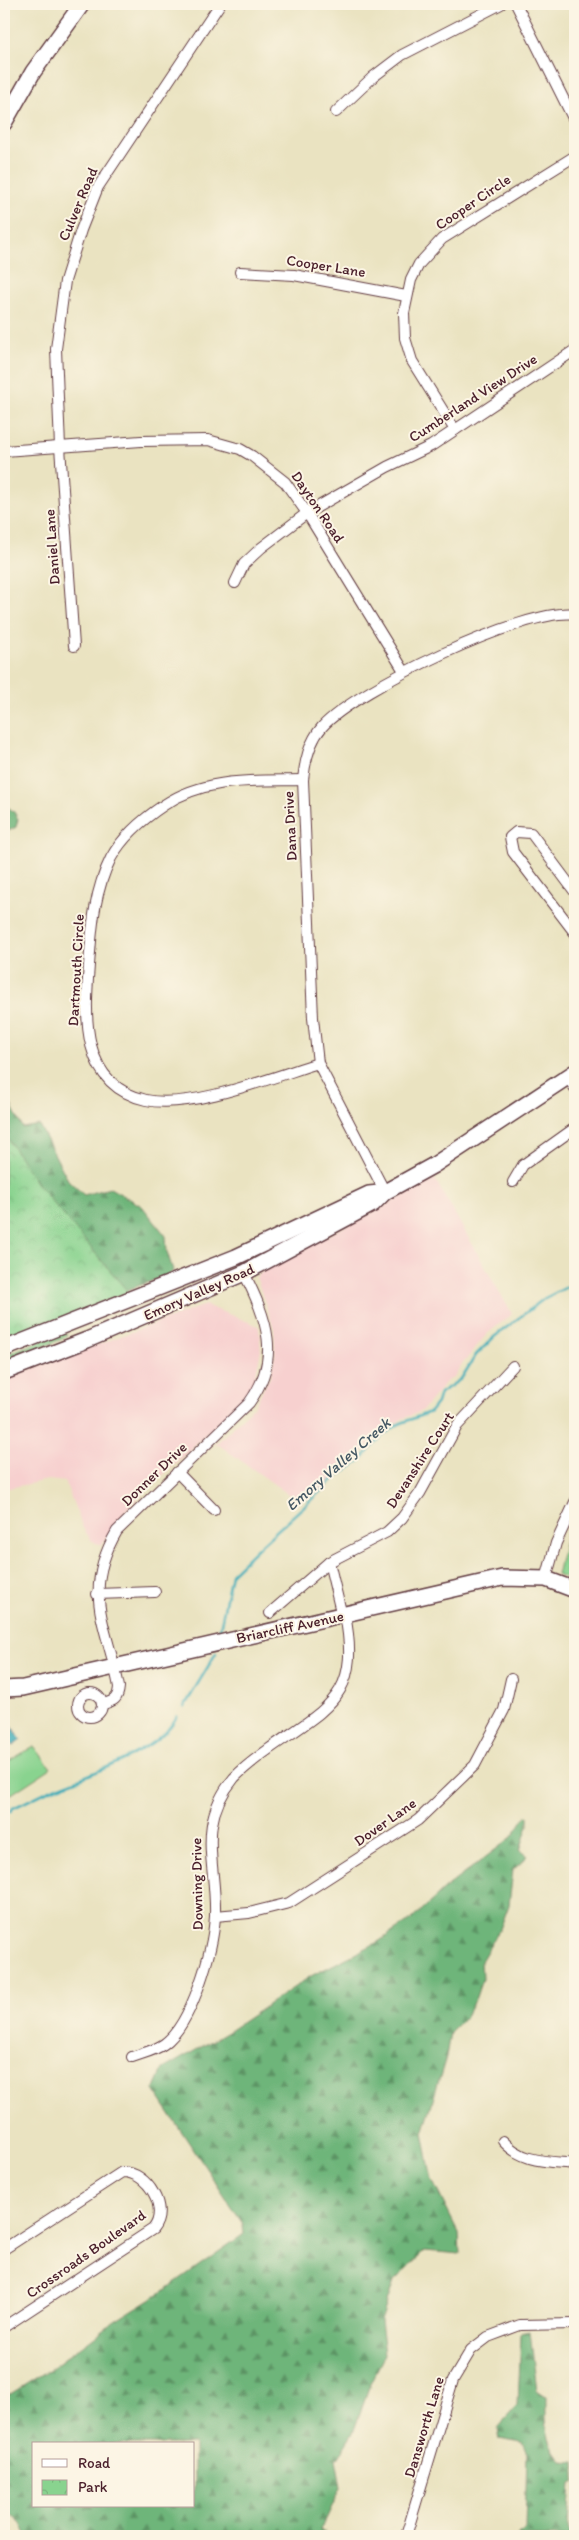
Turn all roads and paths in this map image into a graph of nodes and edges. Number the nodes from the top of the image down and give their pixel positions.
1 (82, 4) edge
2 (220, 4) edge
3 (500, 4) edge
4 (516, 4) edge
5 (336, 112) dead end
6 (575, 122) edge
7 (4, 123) edge
8 (575, 156) edge
9 (240, 272) dead end
10 (406, 296) junction
11 (575, 350) edge
12 (455, 430) junction
13 (60, 447) junction
14 (4, 451) edge
15 (307, 513) junction
16 (235, 583) dead end
17 (575, 614) edge
18 (74, 646) dead end
19 (404, 671) junction
20 (303, 780) junction
21 (575, 892) edge
22 (575, 933) edge
23 (318, 1063) junction
24 (573, 1079) edge
25 (575, 1128) edge
26 (513, 1182) dead end
27 (385, 1192) junction
28 (236, 1257) junction
29 (244, 1273) junction
30 (84, 1318) junction
31 (87, 1340) junction
32 (4, 1349) edge
33 (514, 1366) dead end
34 (4, 1372) edge
35 (177, 1472) junction
36 (575, 1502) edge
37 (214, 1510) dead end
38 (329, 1562) junction
39 (546, 1579) junction
40 (575, 1590) edge
41 (155, 1592) dead end
42 (97, 1594) junction
43 (270, 1613) dead end
44 (344, 1615) junction
45 (115, 1667) junction
46 (511, 1679) dead end
47 (4, 1690) edge
48 (103, 1704) dead end
49 (215, 1916) junction
50 (132, 2057) dead end
51 (503, 2141) dead end
52 (575, 2164) edge
53 (4, 2249) edge
54 (575, 2324) edge
55 (4, 2328) edge
56 (406, 2536) edge

1 - 7 main road
2 - 13 street, Culver Road
3 - 5 street
4 - 6 street
8 - 10 street, Cooper Circle
9 - 10 street, Cooper Lane
10 - 12 street, Cooper Circle
11 - 12 street, Cumberland View Drive
12 - 15 street, Cumberland View Drive
13 - 14 street, Dayton Road
13 - 15 street, Dayton Road
13 - 18 street, Daniel Lane
15 - 16 street, Cumberland View Drive
15 - 19 street, Dayton Road
17 - 19 street, Dana Drive
19 - 20 street, Dana Drive
20 - 23 street, Dana Drive
20 - 23 street, Dartmouth Circle
21 - 22 street
23 - 27 street, Dana Drive
24 - 27 main road, Emory Valley Road
25 - 26 street
27 - 28 main road, Emory Valley Road
27 - 29 main road, Emory Valley Road
28 - 29 main road
28 - 30 main road, Emory Valley Road
29 - 31 main road, Emory Valley Road
29 - 35 street, Donner Drive
30 - 31 main road
30 - 32 main road, Emory Valley Road
31 - 34 main road, Emory Valley Road
33 - 38 street, Devanshire Court
35 - 37 street
35 - 42 street, Donner Drive
36 - 39 street
38 - 43 street, Devanshire Court
38 - 44 street, Downing Drive
39 - 40 main road, Briarcliff Avenue
39 - 44 main road, Briarcliff Avenue
41 - 42 street
42 - 45 street, Donner Drive
44 - 45 main road, Briarcliff Avenue
44 - 49 street, Downing Drive
45 - 47 main road, Briarcliff Avenue
45 - 48 street, Donner Drive
46 - 49 street, Dover Lane
49 - 50 street, Downing Drive
51 - 52 street
53 - 55 street, Crossroads Boulevard
54 - 56 street, Dansworth Lane

